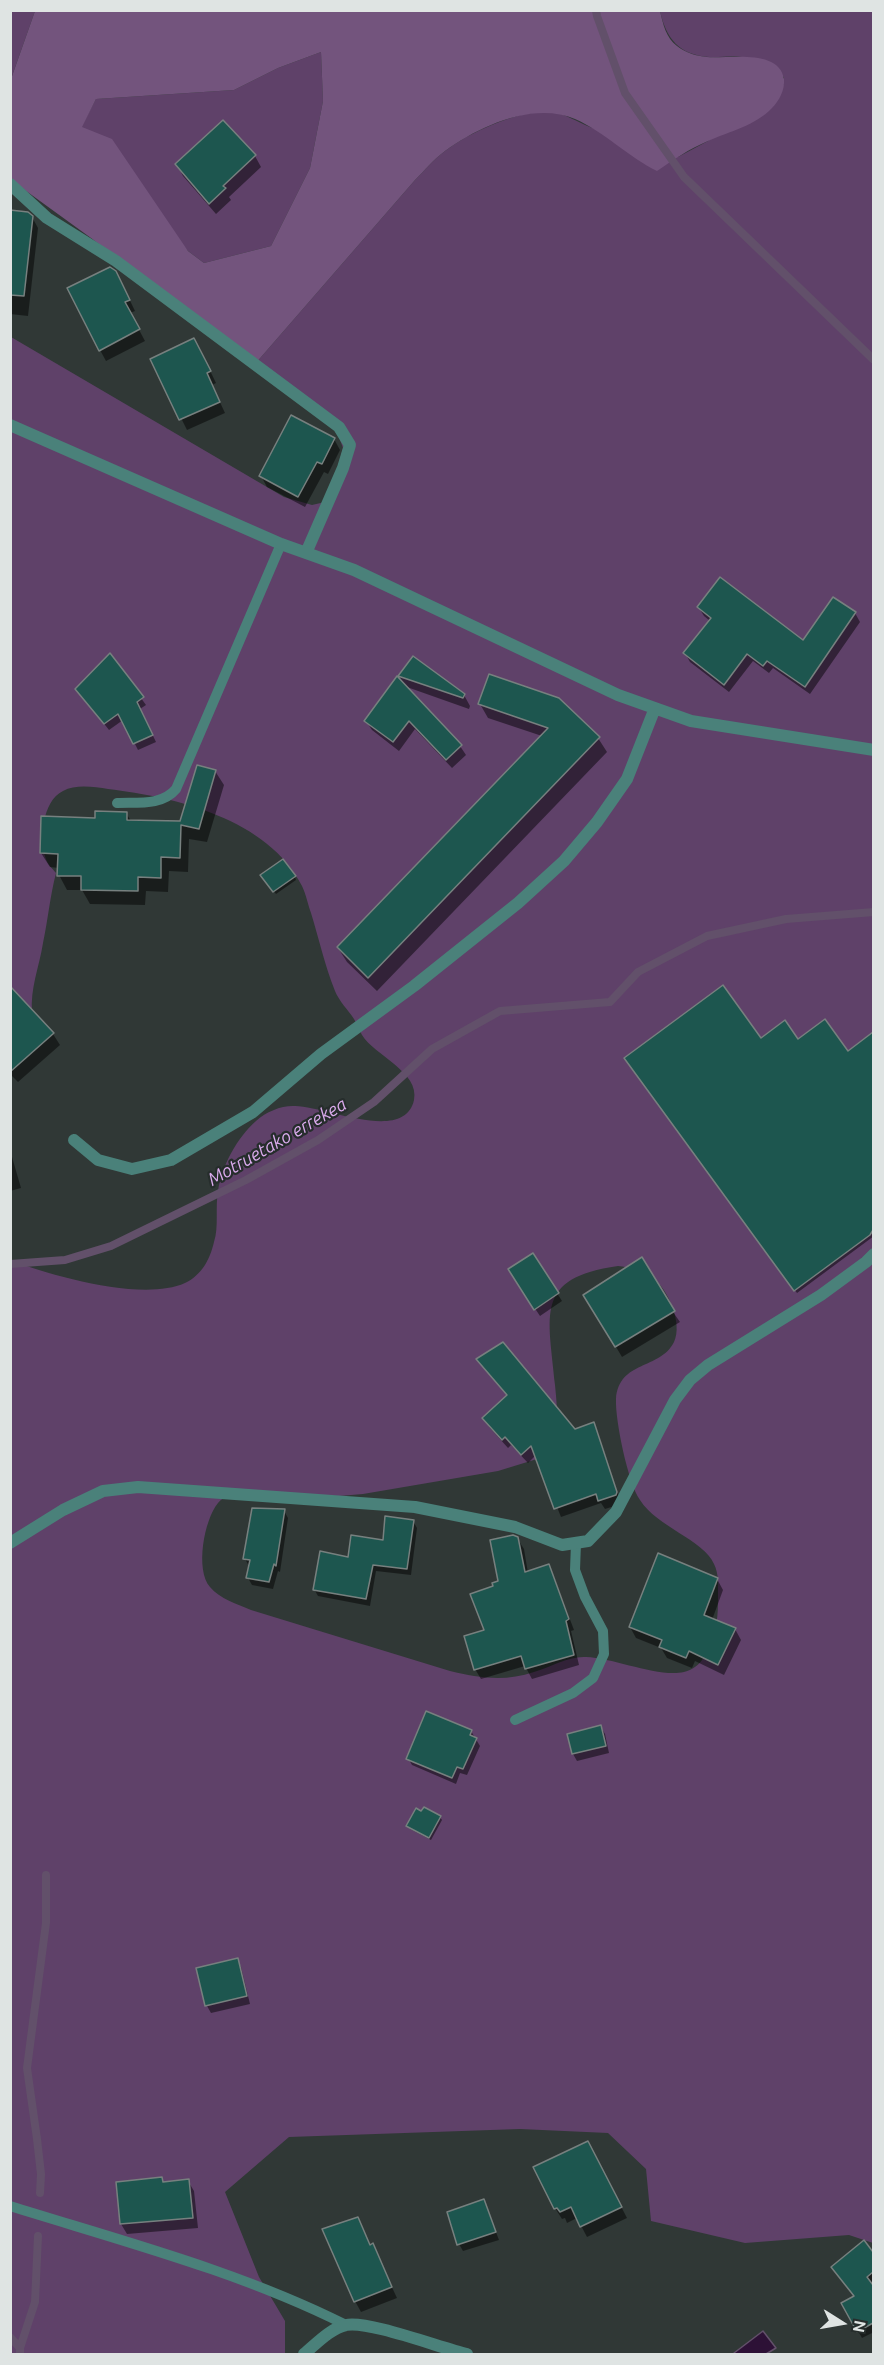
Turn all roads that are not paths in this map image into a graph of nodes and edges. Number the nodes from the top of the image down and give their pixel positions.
1 (10, 184) edge
2 (10, 425) edge
3 (281, 544) junction
4 (306, 553) junction
5 (655, 708) junction
6 (873, 750) edge
7 (117, 803) dead end
8 (74, 1140) dead end
9 (873, 1254) edge
10 (10, 1543) edge
11 (576, 1543) junction
12 (515, 1720) dead end
13 (10, 2206) edge
14 (345, 2325) junction
15 (304, 2355) edge
16 (467, 2355) edge

1 - 4 street
2 - 3 street
3 - 4 street
3 - 7 lane
4 - 5 street
5 - 6 street
5 - 8 street
9 - 11 street
10 - 11 street
11 - 12 lane
13 - 14 lane
14 - 15 street
14 - 16 street

